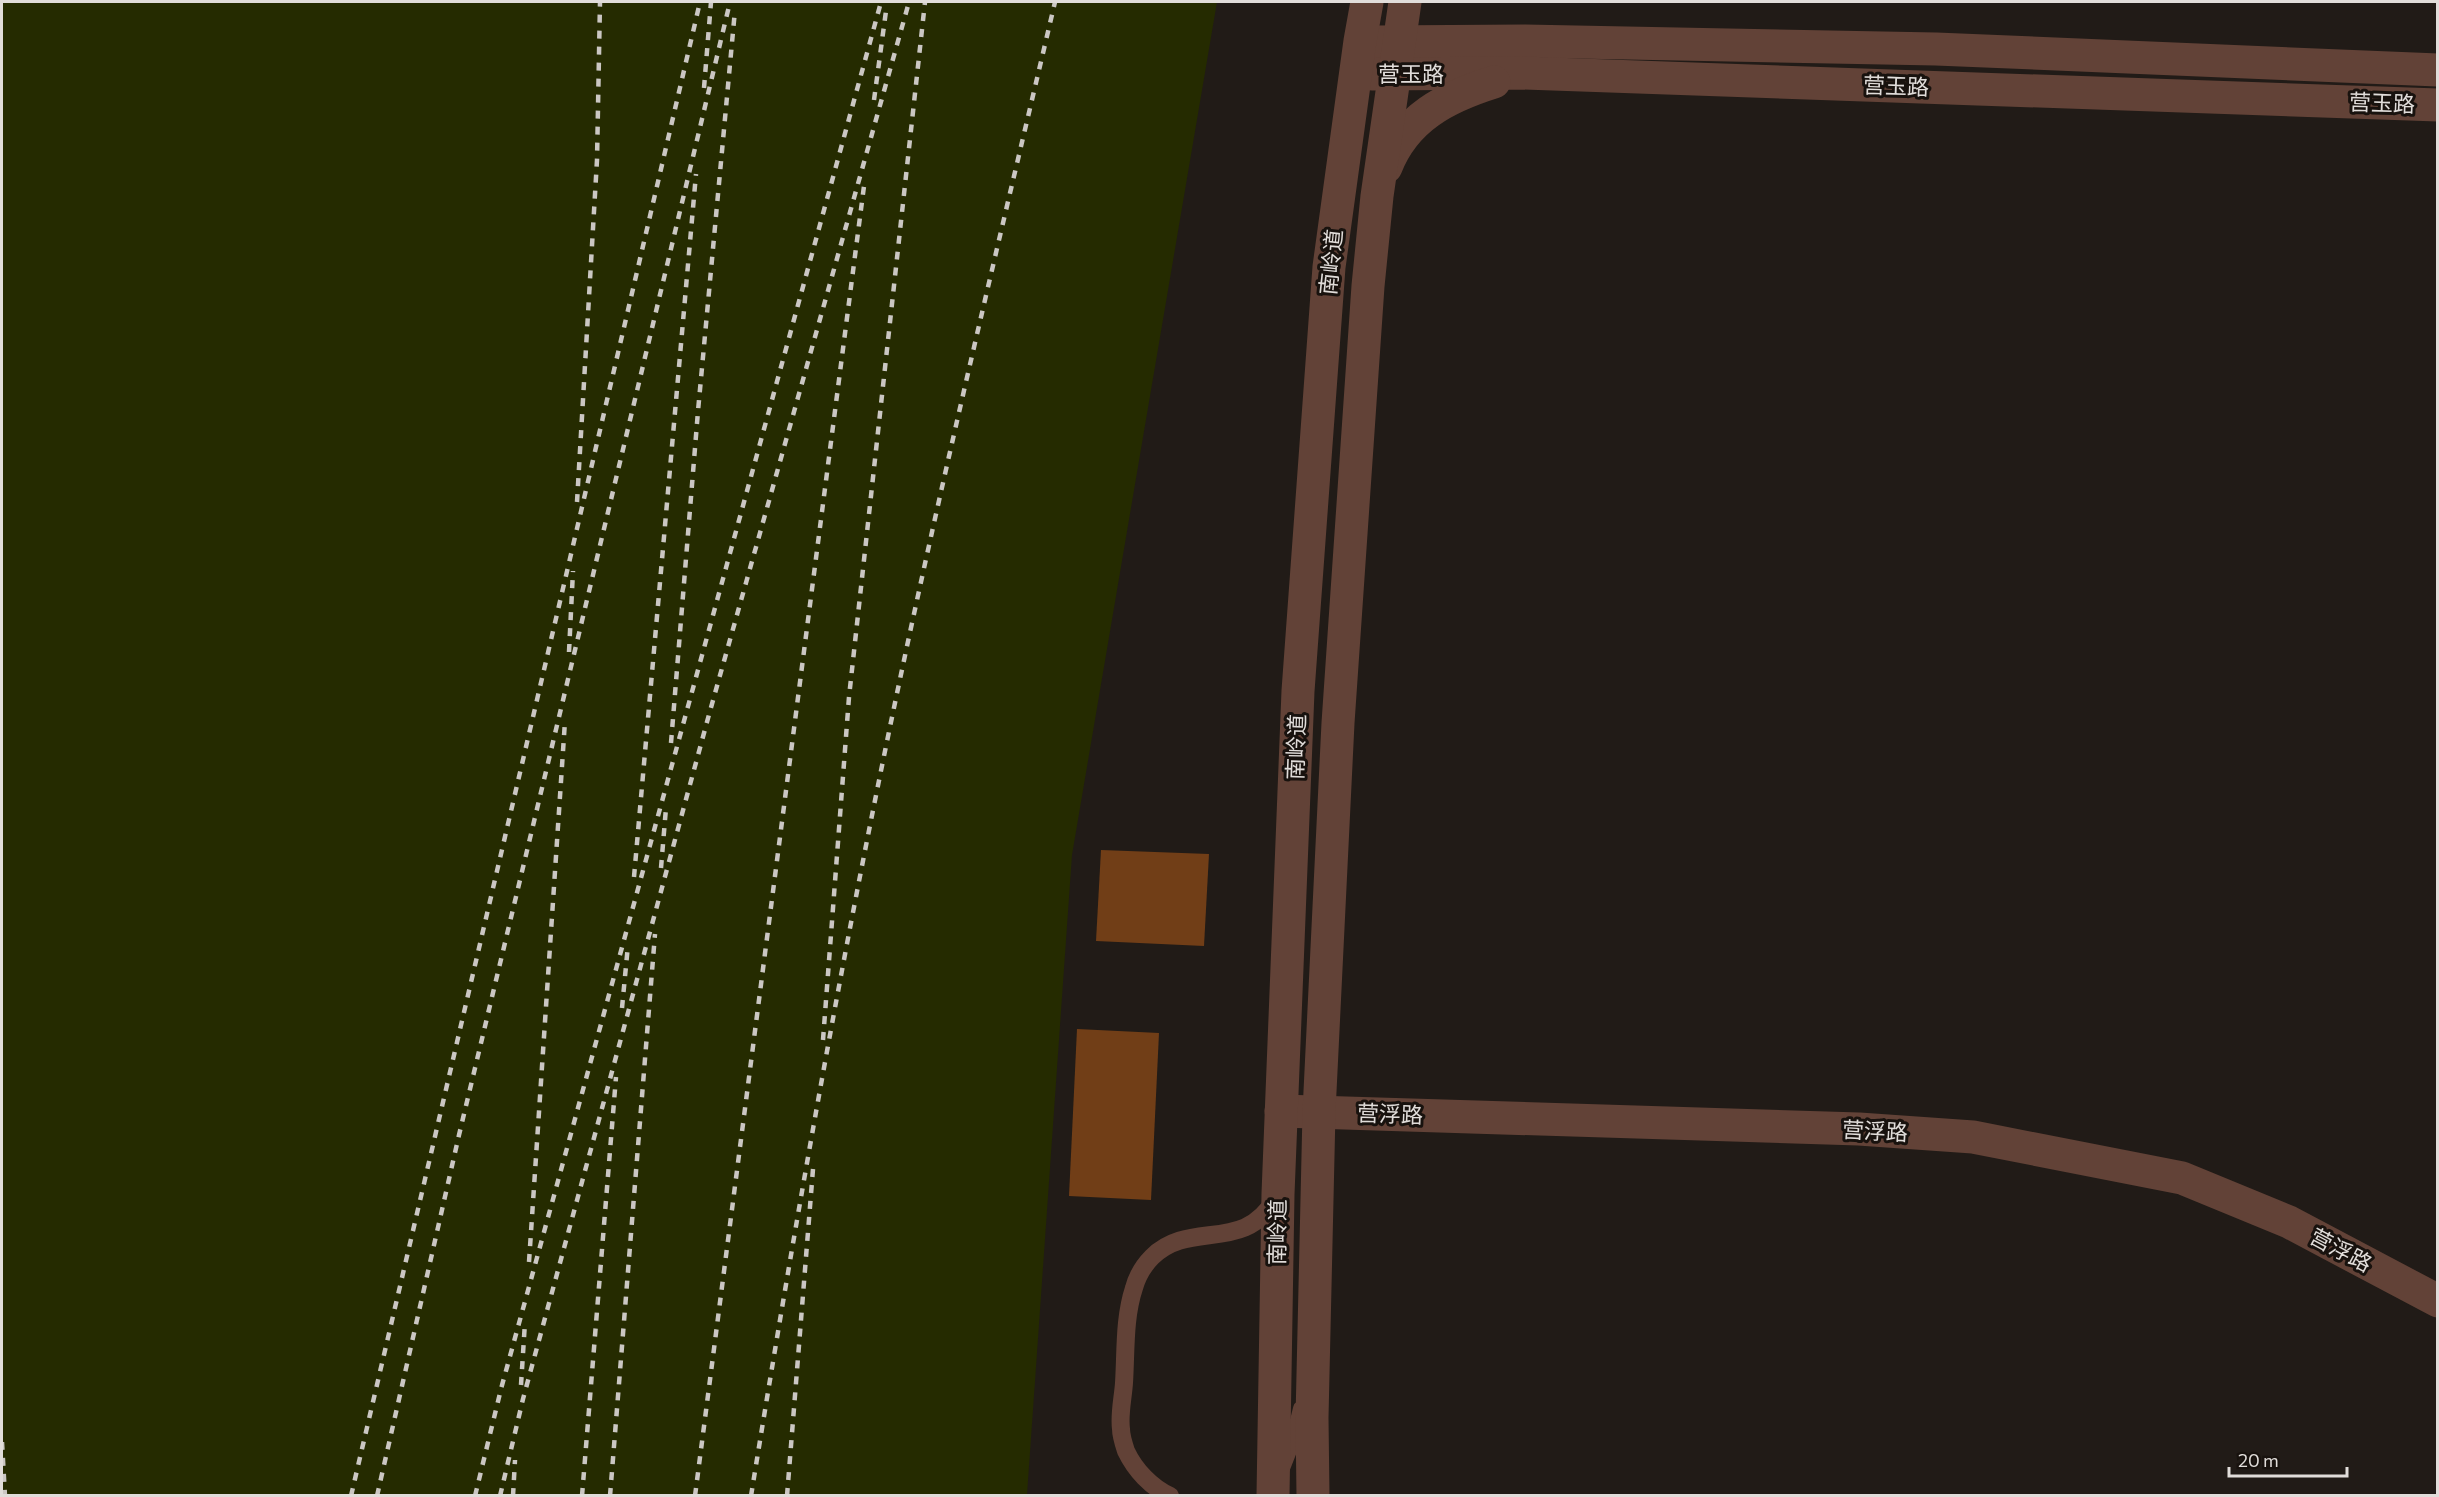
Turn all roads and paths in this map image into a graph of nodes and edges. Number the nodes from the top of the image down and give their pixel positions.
1 (1367, 2) edge
2 (1406, 2) edge
3 (1360, 41) junction
4 (1526, 41) junction
5 (1399, 43) junction
6 (2438, 70) edge
7 (1355, 73) junction
8 (1521, 73) junction
9 (1397, 78) junction
10 (2438, 105) edge
11 (1339, 189) junction
12 (1377, 196) junction
13 (1281, 1111) junction
14 (1319, 1112) junction
15 (1278, 1194) junction
16 (2438, 1301) edge
17 (1314, 1358) junction
18 (1268, 1490) edge
19 (1170, 1496) edge
20 (1313, 1496) edge

1 - 3 street, 南岭道
2 - 5 street, 南岭道
3 - 5 street, 营玉路
3 - 7 street, 南岭道
4 - 5 street, 营玉路
4 - 6 street, 营玉路
4 - 9 street
5 - 9 street, 南岭道
7 - 9 street, 营玉路
7 - 11 street, 南岭道
8 - 9 street, 营玉路
8 - 10 street, 营玉路
8 - 12 street
9 - 11 street
9 - 12 street, 南岭道
11 - 13 street, 南岭道
12 - 14 street, 南岭道
13 - 14 street, 营浮路
13 - 15 street, 南岭道
14 - 16 street, 营浮路
14 - 17 street, 南岭道
15 - 18 street, 南岭道
15 - 19 lane
17 - 18 lane
17 - 20 street, 南岭道

